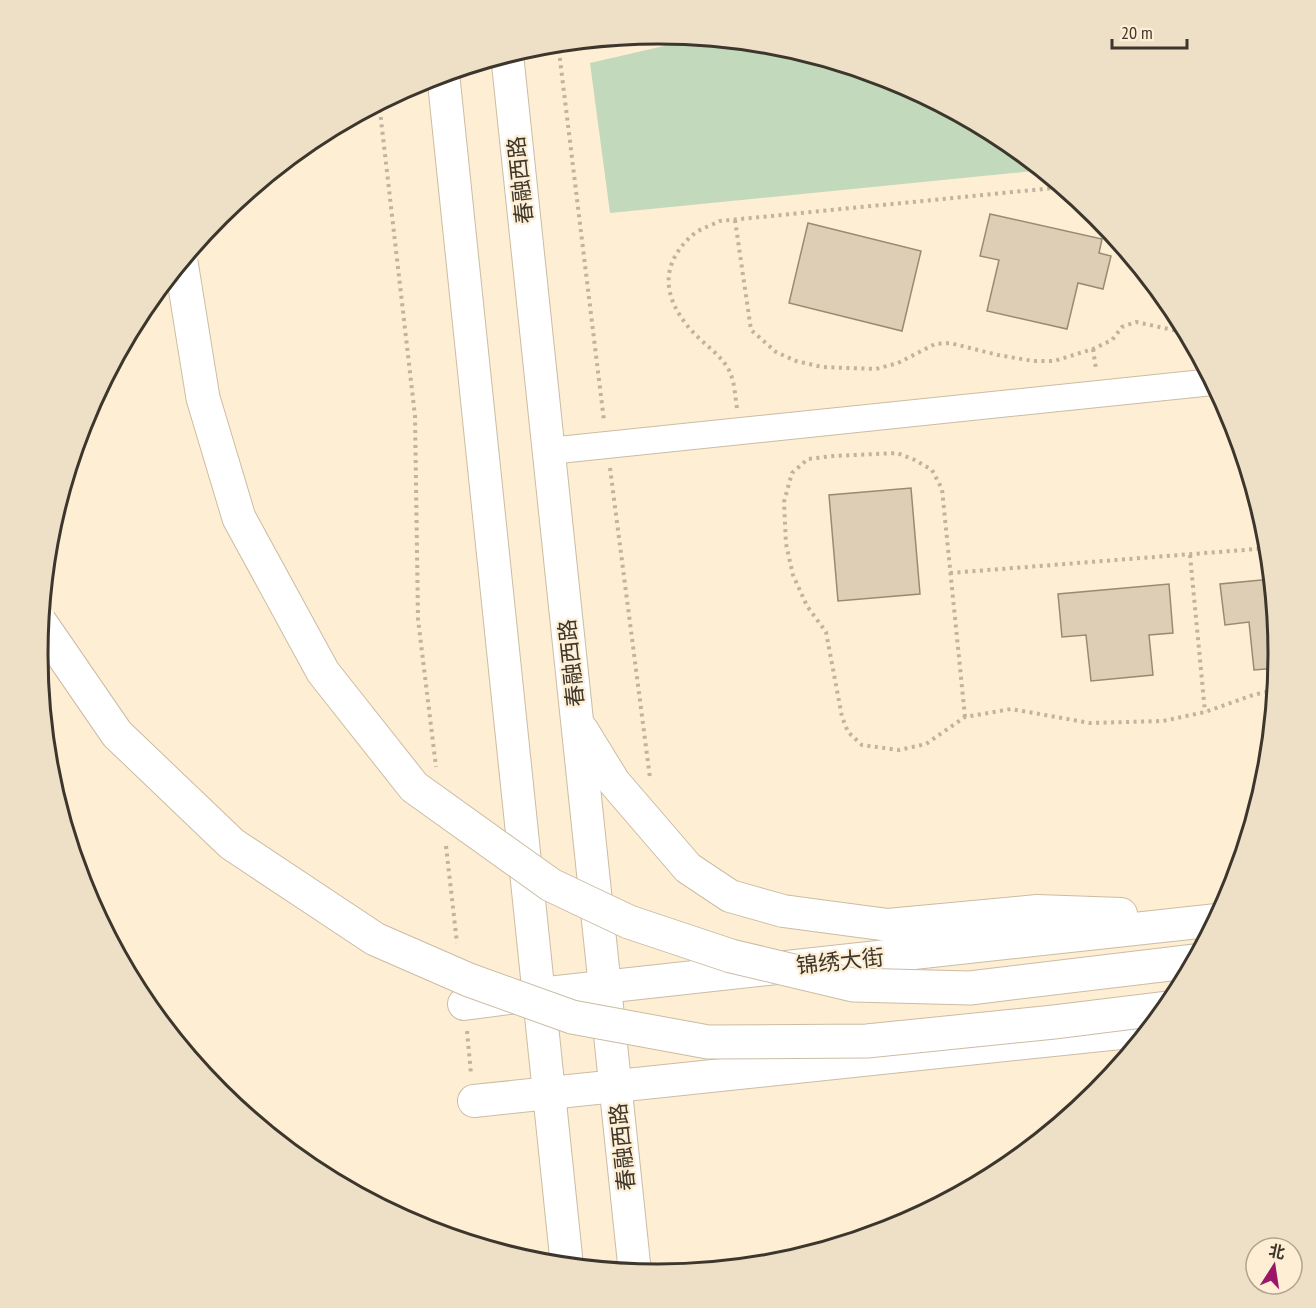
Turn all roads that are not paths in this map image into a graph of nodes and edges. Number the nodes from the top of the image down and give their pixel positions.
1 (508, 62) edge
2 (444, 83) edge
3 (183, 271) edge
4 (1205, 383) edge
5 (549, 451) junction
6 (48, 634) edge
7 (578, 724) junction
8 (1208, 919) edge
9 (1208, 920) edge
10 (1185, 962) edge
11 (604, 987) junction
12 (539, 994) junction
13 (464, 1004) road end
14 (1154, 1009) edge
15 (1138, 1031) edge
16 (615, 1087) junction
17 (550, 1093) junction
18 (474, 1101) road end
19 (566, 1257) edge
20 (634, 1263) edge

1 - 5 main road, 春融西路
2 - 12 main road
3 - 10 highway, bridge
4 - 5 street
5 - 7 main road, 春融西路
6 - 14 highway, bridge
7 - 8 main road
7 - 11 main road, 春融西路
9 - 11 main road, 锦绣大街
11 - 12 main road, 锦绣大街
11 - 16 main road, 春融西路
12 - 13 main road, 锦绣大街
12 - 17 main road
15 - 16 main road
16 - 17 main road
16 - 20 main road, 春融西路
17 - 18 main road
17 - 19 main road

